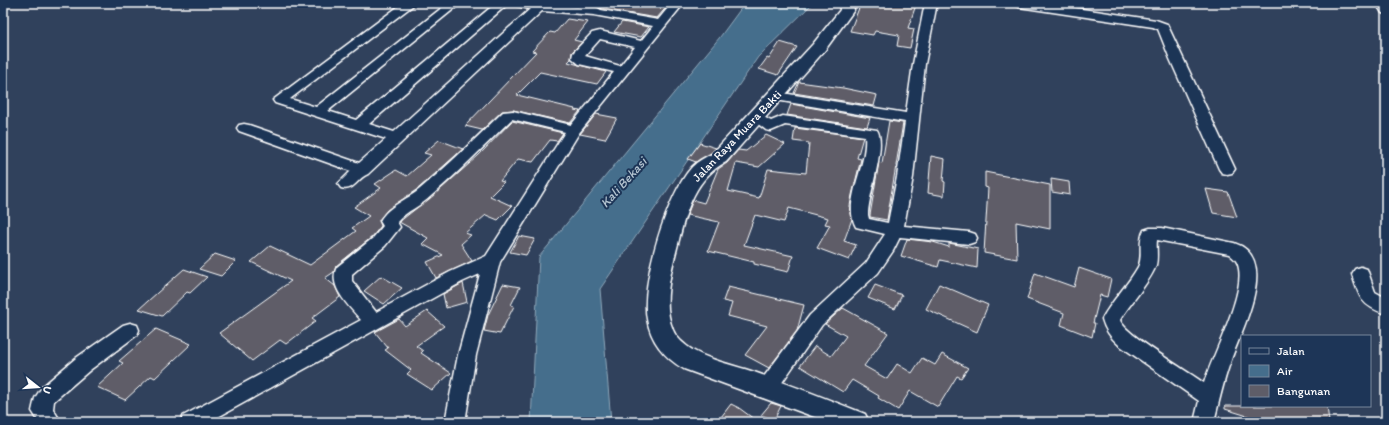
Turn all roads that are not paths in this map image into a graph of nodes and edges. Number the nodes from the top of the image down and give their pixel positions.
1 (410, 3) edge
2 (454, 3) edge
3 (503, 3) edge
4 (518, 3) edge
5 (580, 3) edge
6 (678, 3) edge
7 (846, 3) edge
8 (931, 3) edge
9 (1019, 3) edge
10 (1382, 3) edge
11 (539, 7) junction
12 (1386, 10) edge
13 (598, 13) junction
14 (661, 24) junction
15 (643, 44) junction
16 (622, 70) junction
17 (776, 96) junction
18 (318, 112) junction
19 (756, 117) junction
20 (912, 119) junction
21 (358, 126) junction
22 (244, 128) dead end
23 (574, 130) junction
24 (397, 138) junction
25 (1227, 169) dead end
26 (363, 170) junction
27 (346, 184) dead end
28 (895, 231) junction
29 (969, 238) dead end
30 (492, 261) junction
31 (1361, 274) dead end
32 (1386, 307) edge
33 (374, 322) junction
34 (130, 330) dead end
35 (768, 388) junction
36 (1211, 398) junction
37 (51, 422) edge
38 (190, 422) edge
39 (455, 422) edge
40 (856, 422) edge
41 (1204, 422) edge

1 - 18 street
2 - 18 street
3 - 21 street
4 - 11 street
5 - 13 street
6 - 14 street
7 - 17 main road, Jalan Raya Muara Bakti
8 - 20 street
9 - 25 street
10 - 12 street
11 - 13 street
11 - 24 street
13 - 14 street
14 - 15 street
15 - 16 street
15 - 16 street
16 - 23 street
17 - 19 main road, Jalan Raya Muara Bakti
17 - 20 street
18 - 21 street
19 - 28 street
19 - 35 main road, Jalan Raya Muara Bakti
20 - 28 street
21 - 24 street
22 - 26 street
23 - 30 street
23 - 33 street
24 - 26 street
26 - 27 street
28 - 29 street
28 - 35 street
30 - 33 street
30 - 39 street
31 - 32 street
33 - 38 street
34 - 37 street
35 - 40 main road, Jalan Raya Muara Bakti
36 - 36 street
36 - 41 street

